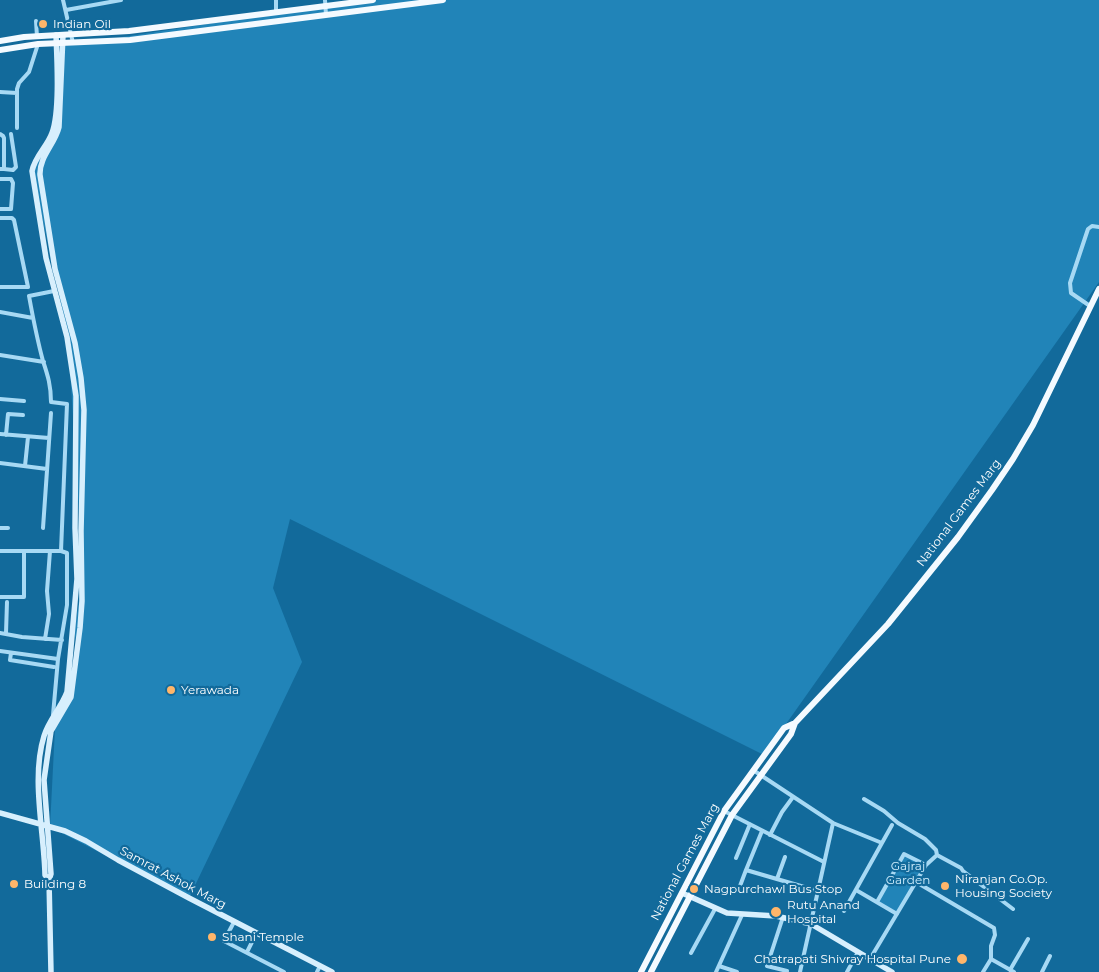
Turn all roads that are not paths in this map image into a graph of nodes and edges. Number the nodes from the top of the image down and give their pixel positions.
1 (64, 0) edge
2 (121, 0) edge
3 (276, 0) edge
4 (373, 0) edge
5 (443, 0) edge
6 (360, 1) edge
7 (325, 3) edge
8 (66, 10) junction
9 (276, 11) junction
10 (326, 16) junction
11 (36, 21) dead end
12 (71, 34) junction
13 (60, 35) junction
14 (37, 36) junction
15 (0, 42) edge
16 (60, 43) junction
17 (73, 43) junction
18 (38, 44) junction
19 (0, 50) edge
20 (0, 92) edge
21 (16, 93) junction
22 (17, 128) dead end
23 (0, 134) edge
24 (11, 134) dead end
25 (2, 169) edge
26 (0, 179) edge
27 (0, 209) edge
28 (0, 218) edge
29 (1099, 227) edge
30 (0, 287) edge
31 (1099, 289) edge
32 (54, 291) junction
33 (1090, 306) junction
34 (0, 312) edge
35 (33, 318) junction
36 (0, 355) edge
37 (44, 362) junction
38 (0, 399) edge
39 (24, 401) dead end
40 (51, 413) dead end
41 (23, 415) dead end
42 (0, 434) edge
43 (6, 435) junction
44 (28, 437) junction
45 (49, 438) junction
46 (0, 463) edge
47 (25, 466) junction
48 (47, 469) junction
49 (0, 528) edge
50 (8, 528) dead end
51 (43, 528) dead end
52 (0, 551) edge
53 (24, 551) junction
54 (61, 551) junction
55 (50, 552) junction
56 (0, 597) edge
57 (7, 602) dead end
58 (0, 632) edge
59 (6, 633) junction
60 (45, 639) junction
61 (62, 640) junction
62 (0, 651) edge
63 (11, 652) junction
64 (58, 658) junction
65 (54, 667) dead end
66 (52, 720) junction
67 (795, 723) junction
68 (753, 770) junction
69 (760, 775) junction
70 (793, 797) junction
71 (864, 799) dead end
72 (724, 811) junction
73 (0, 813) edge
74 (732, 815) junction
75 (833, 823) junction
76 (750, 824) junction
77 (45, 825) junction
78 (892, 825) dead end
79 (762, 830) junction
80 (770, 835) junction
81 (882, 843) junction
82 (937, 855) junction
83 (785, 857) dead end
84 (736, 858) dead end
85 (824, 862) junction
86 (926, 866) junction
87 (746, 870) junction
88 (777, 879) junction
89 (916, 882) junction
90 (740, 886) dead end
91 (856, 890) junction
92 (818, 891) junction
93 (682, 893) junction
94 (690, 896) junction
95 (877, 902) junction
96 (715, 909) junction
97 (1013, 909) dead end
98 (844, 911) dead end
99 (897, 914) junction
100 (742, 915) junction
101 (783, 917) junction
102 (234, 922) junction
103 (811, 924) junction
104 (256, 934) junction
105 (1028, 939) dead end
106 (247, 952) junction
107 (858, 952) junction
108 (691, 953) dead end
109 (1050, 956) dead end
110 (870, 959) junction
111 (991, 959) junction
112 (719, 966) junction
113 (772, 967) junction
114 (319, 969) edge
115 (787, 971) dead end
116 (1012, 971) edge
117 (51, 972) edge
118 (284, 972) edge
119 (332, 972) edge
120 (641, 972) edge
121 (651, 972) edge
122 (716, 972) edge
123 (737, 972) edge
124 (770, 972) edge
125 (800, 972) edge
126 (847, 972) edge
127 (892, 972) edge
128 (983, 972) edge
129 (1042, 972) edge

1 - 8 street
2 - 8 street
3 - 9 street
4 - 6 main road
5 - 10 main road
6 - 7 main road
7 - 9 main road
7 - 10 street
8 - 12 street
9 - 12 main road
10 - 17 main road
11 - 14 street
12 - 13 main road
12 - 17 street
13 - 14 main road
13 - 16 street
14 - 15 main road
16 - 17 main road
16 - 18 main road
16 - 32 street
16 - 77 street
18 - 19 main road
18 - 21 street
20 - 21 street
21 - 22 street
23 - 25 street
24 - 25 street
26 - 27 street
28 - 30 street
29 - 33 street
31 - 33 main road, National Games Marg
32 - 35 street
32 - 66 street
33 - 67 main road, National Games Marg
34 - 35 street
35 - 37 street
36 - 37 street
37 - 54 street
38 - 39 street
40 - 45 street
41 - 43 street
42 - 43 street
43 - 44 street
44 - 45 street
44 - 47 street
45 - 48 street
46 - 47 street
47 - 48 street
48 - 51 street
49 - 50 street
52 - 53 street
53 - 55 street
53 - 56 street
54 - 55 street
54 - 61 street
55 - 60 street
57 - 59 street
58 - 59 street
59 - 60 street
60 - 61 street
61 - 64 street
62 - 63 street
63 - 64 street
63 - 65 street
64 - 66 street
66 - 77 street
67 - 68 main road, National Games Marg
67 - 69 main road, National Games Marg
68 - 69 street
68 - 72 main road, National Games Marg
69 - 70 street
69 - 74 main road, National Games Marg
70 - 75 street
70 - 80 street
71 - 82 street
72 - 74 street
72 - 93 main road, National Games Marg
73 - 77 street, Samrat Ashok Marg
74 - 76 street
74 - 94 main road, National Games Marg
75 - 81 street
75 - 85 street
76 - 79 street
76 - 84 street
77 - 102 street, Samrat Ashok Marg
77 - 117 street
78 - 81 street
79 - 80 street
79 - 87 street
80 - 85 street
81 - 91 street
82 - 86 street
82 - 97 street
83 - 88 street
85 - 92 street
86 - 89 street
86 - 95 street
87 - 88 street
87 - 90 street
88 - 92 street
89 - 99 street
89 - 111 street
91 - 95 street
91 - 98 street
92 - 103 street
93 - 94 street
93 - 120 main road, National Games Marg
94 - 96 street
94 - 121 main road, National Games Marg
95 - 99 street
96 - 100 street
96 - 108 street
99 - 110 street
100 - 101 street
100 - 112 street
101 - 103 street
101 - 113 street
102 - 104 street, Samrat Ashok Marg
102 - 106 street
103 - 107 street
103 - 125 street
104 - 106 street
104 - 114 street, Samrat Ashok Marg
105 - 116 street
106 - 118 street
107 - 110 street
107 - 126 street
109 - 129 street
110 - 127 street
111 - 116 street
111 - 128 street
112 - 122 street
112 - 123 street
113 - 115 street
113 - 124 street
114 - 119 street, Samrat Ashok Marg

